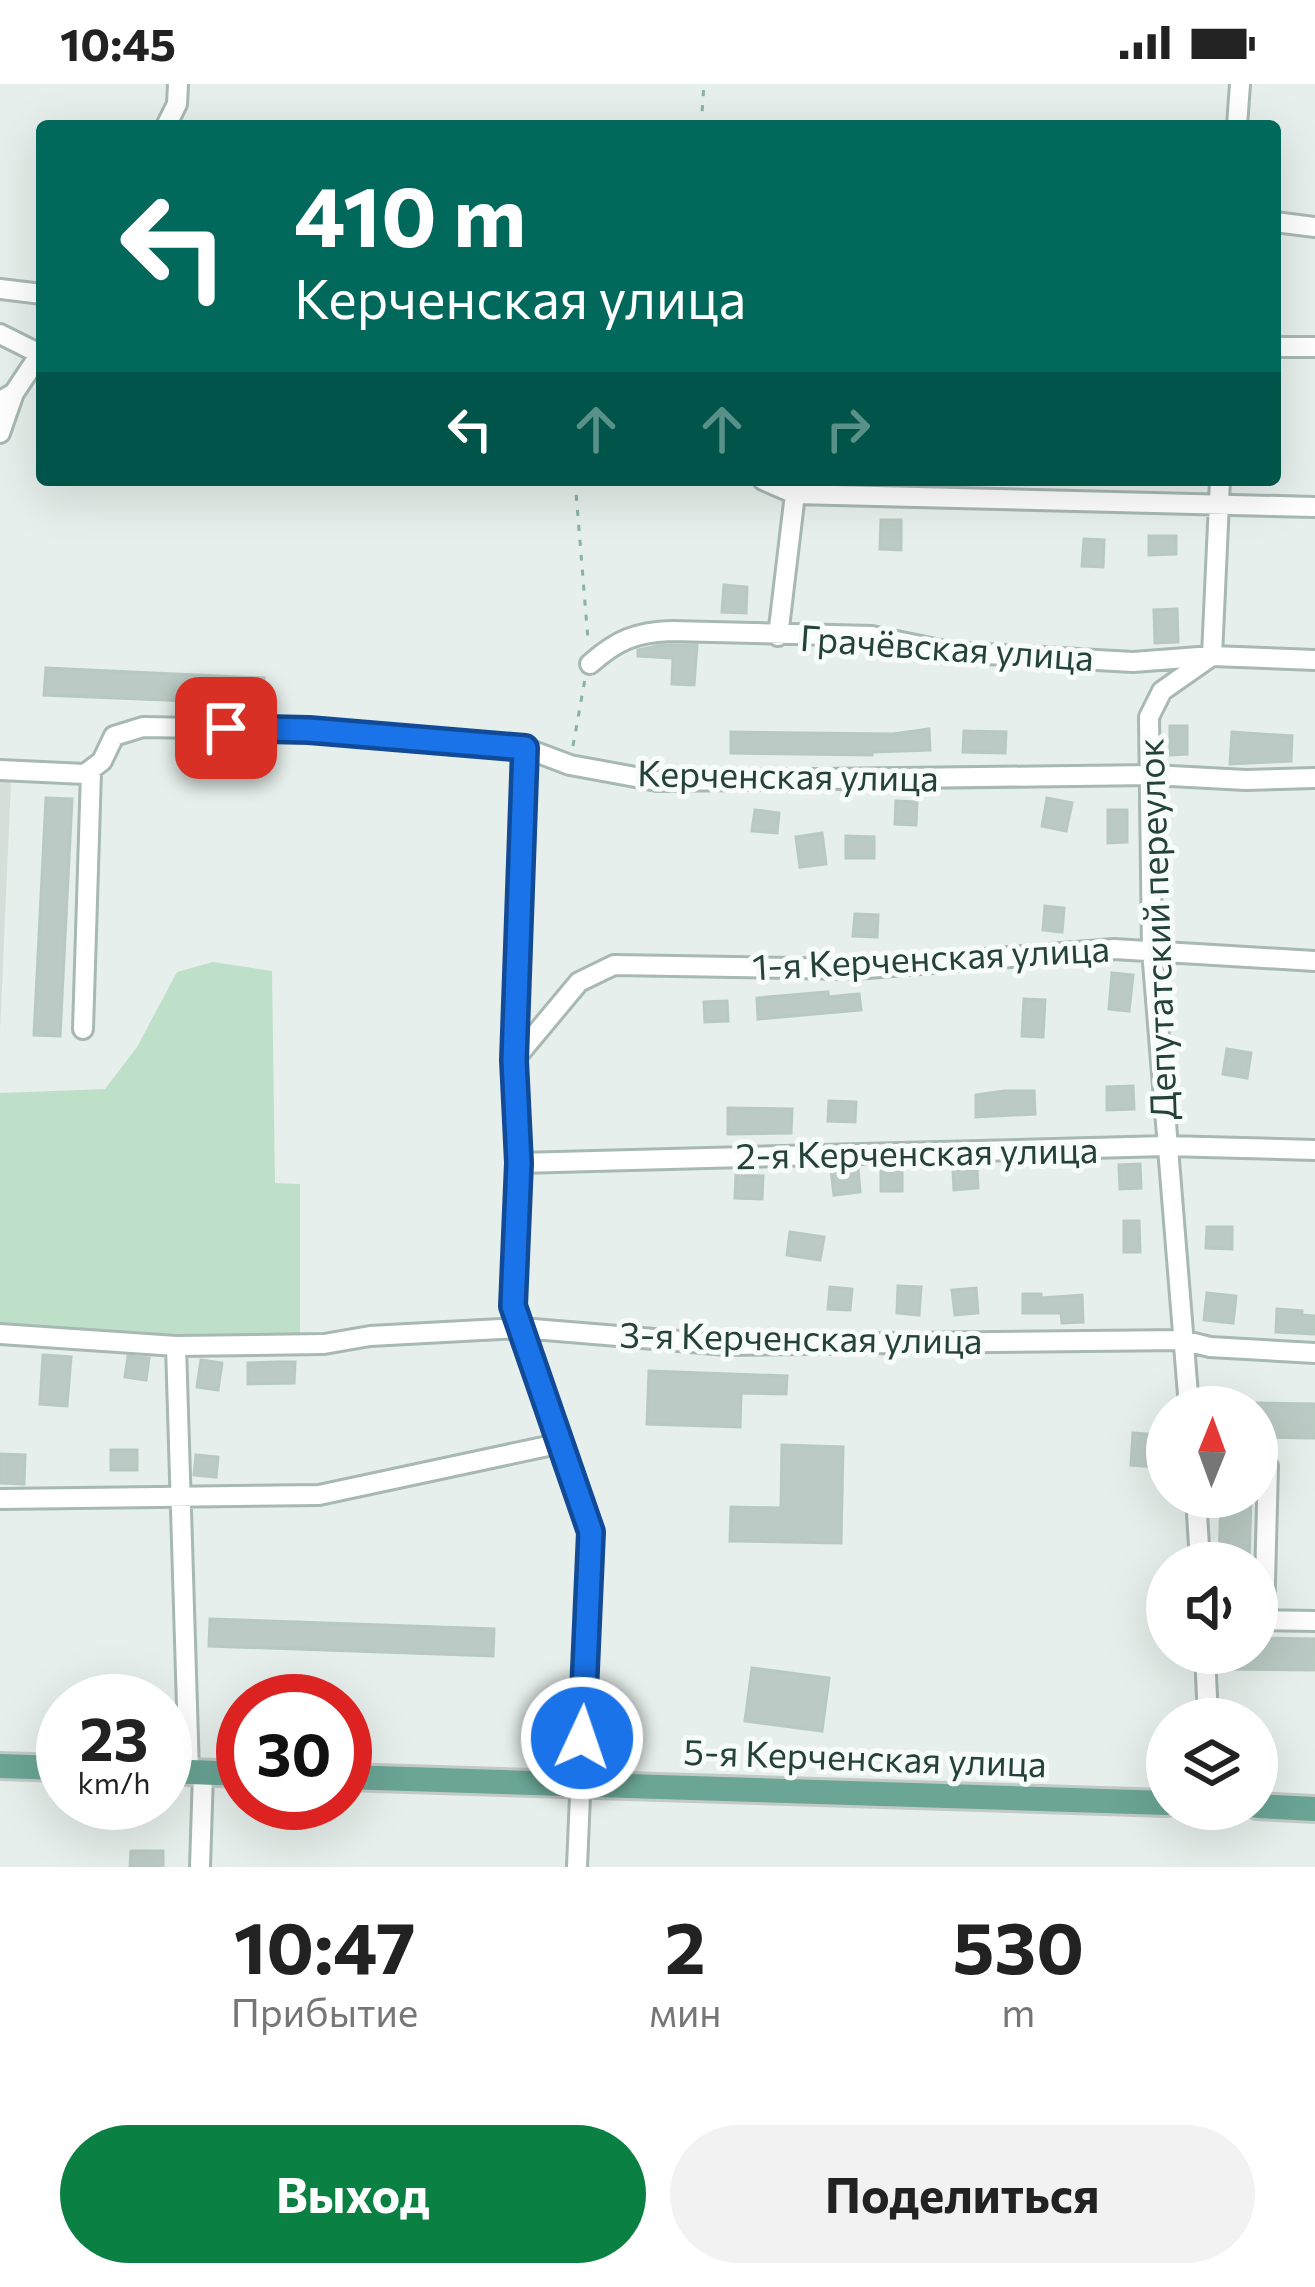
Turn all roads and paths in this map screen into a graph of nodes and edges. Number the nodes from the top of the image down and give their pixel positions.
1 (178, 84) edge
2 (704, 84) edge
3 (1240, 84) edge
4 (169, 120) edge
5 (701, 120) edge
6 (1238, 120) edge
7 (1281, 223) edge
8 (1315, 227) edge
9 (0, 289) edge
10 (36, 293) edge
11 (0, 334) edge
12 (1281, 347) edge
13 (1315, 347) edge
14 (36, 352) edge
15 (36, 360) edge
16 (7, 397) edge
17 (0, 433) edge
18 (575, 486) edge
19 (777, 486) edge
20 (1220, 486) edge
21 (795, 494) junction
22 (1219, 502) junction
23 (1315, 507) edge
24 (778, 636) junction
25 (1213, 656) junction
26 (1315, 660) edge
27 (590, 664) junction
28 (525, 748) junction
29 (570, 765) junction
30 (0, 770) edge
31 (91, 772) junction
32 (1152, 775) junction
33 (1315, 778) edge
34 (1152, 950) junction
35 (1315, 961) edge
36 (83, 1029) dead end
37 (514, 1060) junction
38 (1166, 1146) junction
39 (1315, 1150) edge
40 (519, 1163) junction
41 (521, 1328) junction
42 (0, 1334) edge
43 (1182, 1340) junction
44 (176, 1346) junction
45 (1315, 1353) edge
46 (1187, 1386) edge
47 (562, 1443) junction
48 (0, 1498) edge
49 (179, 1499) junction
50 (1278, 1620) edge
51 (1315, 1621) edge
52 (183, 1674) edge
53 (0, 1766) edge
54 (36, 1767) edge
55 (372, 1779) edge
56 (580, 1785) junction
57 (1146, 1802) edge
58 (1278, 1808) edge
59 (1315, 1809) edge
60 (192, 1813) edge
61 (200, 1867) edge
62 (577, 1867) edge

1 - 4 street
2 - 5 path
3 - 6 street
7 - 8 street
9 - 10 street
11 - 14 street
12 - 13 street
15 - 16 street
16 - 17 street
18 - 27 path
19 - 21 street
20 - 22 street
21 - 22 street
21 - 24 street
22 - 23 street
22 - 25 street
24 - 25 street, Грачёвская улица
24 - 27 street, Грачёвская улица
25 - 26 street, Грачёвская улица
25 - 32 street, Депутатский переулок
27 - 29 path
28 - 29 street, Керченская улица
28 - 31 street, Керченская улица
28 - 37 street
29 - 32 street, Керченская улица
30 - 31 street
31 - 36 street
32 - 33 street, Керченская улица
32 - 34 street, Депутатский переулок
34 - 35 street, 1-я Керченская улица
34 - 37 street, 1-я Керченская улица
34 - 38 street, Депутатский переулок
37 - 40 street
38 - 39 street, 2-я Керченская улица
38 - 40 street, 2-я Керченская улица
38 - 43 street, Депутатский переулок
40 - 41 street
41 - 43 street, 3-я Керченская улица
41 - 44 street, 3-я Керченская улица
41 - 47 street
42 - 44 street, 3-я Керченская улица
43 - 45 street, 3-я Керченская улица
43 - 46 street, Депутатский переулок
44 - 49 street
47 - 49 street
47 - 56 street
48 - 49 street
49 - 52 street
50 - 51 street
53 - 54 main road
55 - 56 main road, 5-я Керченская улица
56 - 57 main road, 5-я Керченская улица
56 - 62 street
58 - 59 main road
60 - 61 street

